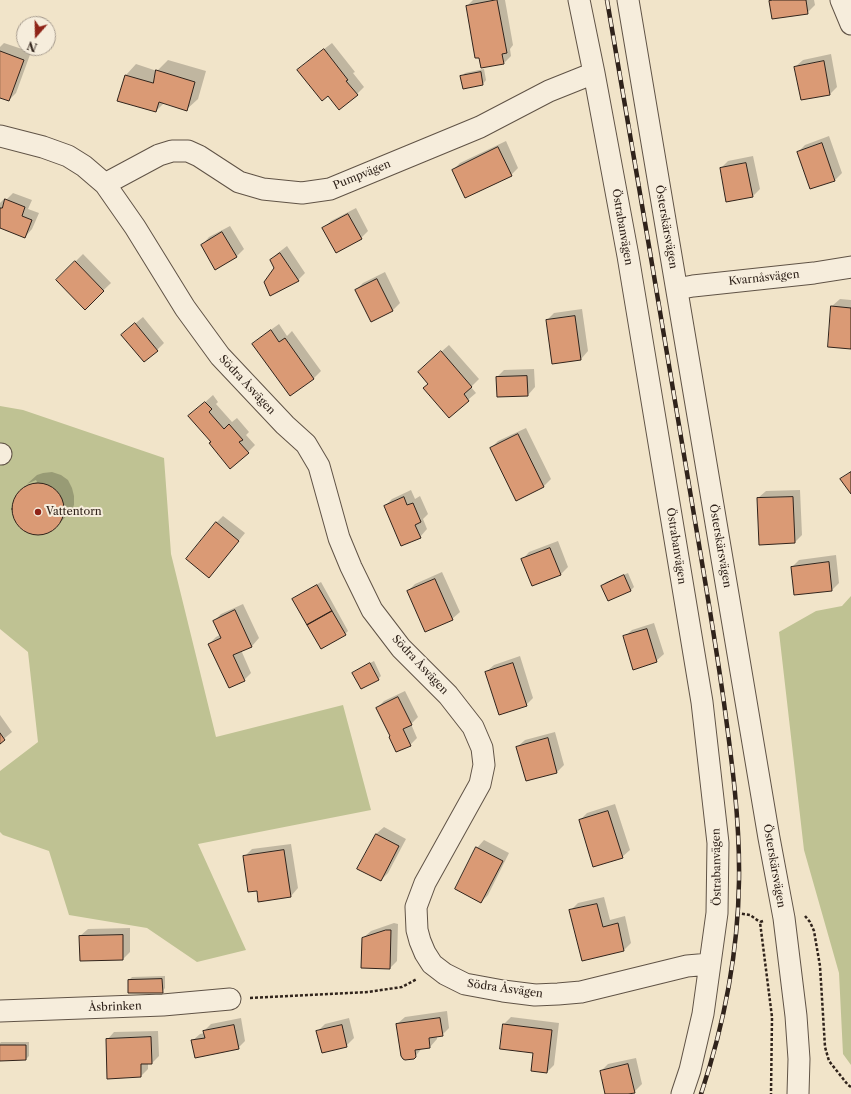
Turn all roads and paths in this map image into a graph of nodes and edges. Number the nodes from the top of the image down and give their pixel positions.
1 (579, 0) edge
2 (628, 0) edge
3 (841, 0) edge
4 (851, 24) edge
5 (594, 73) junction
6 (0, 136) edge
7 (105, 184) junction
8 (851, 267) edge
9 (677, 289) junction
10 (784, 918) junction
11 (432, 964) junction
12 (710, 964) junction
13 (230, 999) joint
14 (0, 1011) edge
15 (851, 1087) edge
16 (682, 1094) edge
17 (771, 1094) edge
18 (798, 1094) edge

1 - 5 street, Östrabanvägen
2 - 9 street, Österskärsvägen
3 - 4 street
5 - 7 street, Pumpvägen
5 - 12 street, Östrabanvägen
6 - 7 street, Södra Åsvägen
7 - 11 street, Södra Åsvägen
8 - 9 street, Kvarnåsvägen
9 - 10 street, Österskärsvägen
10 - 15 path
10 - 17 path
10 - 18 street, Österskärsvägen
11 - 12 street, Södra Åsvägen
11 - 13 path
12 - 16 street, Östrabanvägen
13 - 14 street, Åsbrinken

